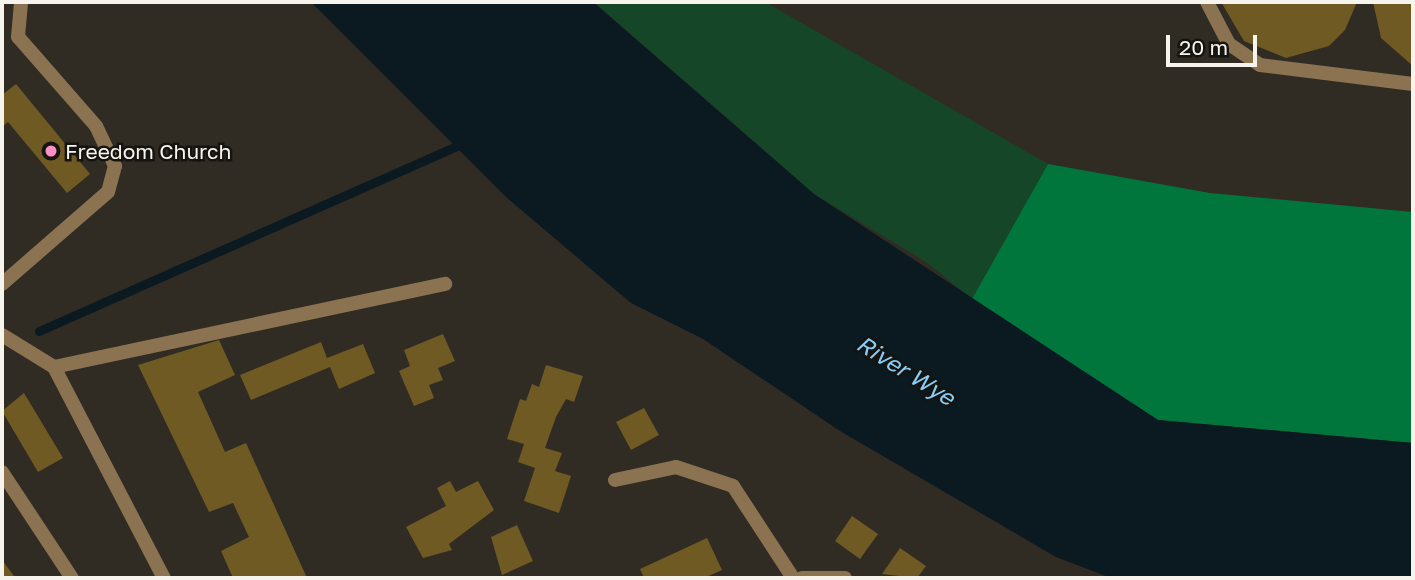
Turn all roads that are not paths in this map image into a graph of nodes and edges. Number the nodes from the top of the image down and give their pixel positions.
1 (21, 2) edge
2 (1207, 2) edge
3 (1413, 85) edge
4 (2, 284) edge
5 (445, 284) dead end
6 (2, 335) edge
7 (54, 368) junction
8 (2, 472) edge
9 (615, 480) dead end
10 (72, 578) edge
11 (164, 578) edge
12 (793, 578) edge
13 (802, 578) edge
14 (845, 578) edge

1 - 4 street
2 - 3 street
5 - 7 street
6 - 7 street
7 - 11 street
8 - 10 street
9 - 12 street
13 - 14 street

